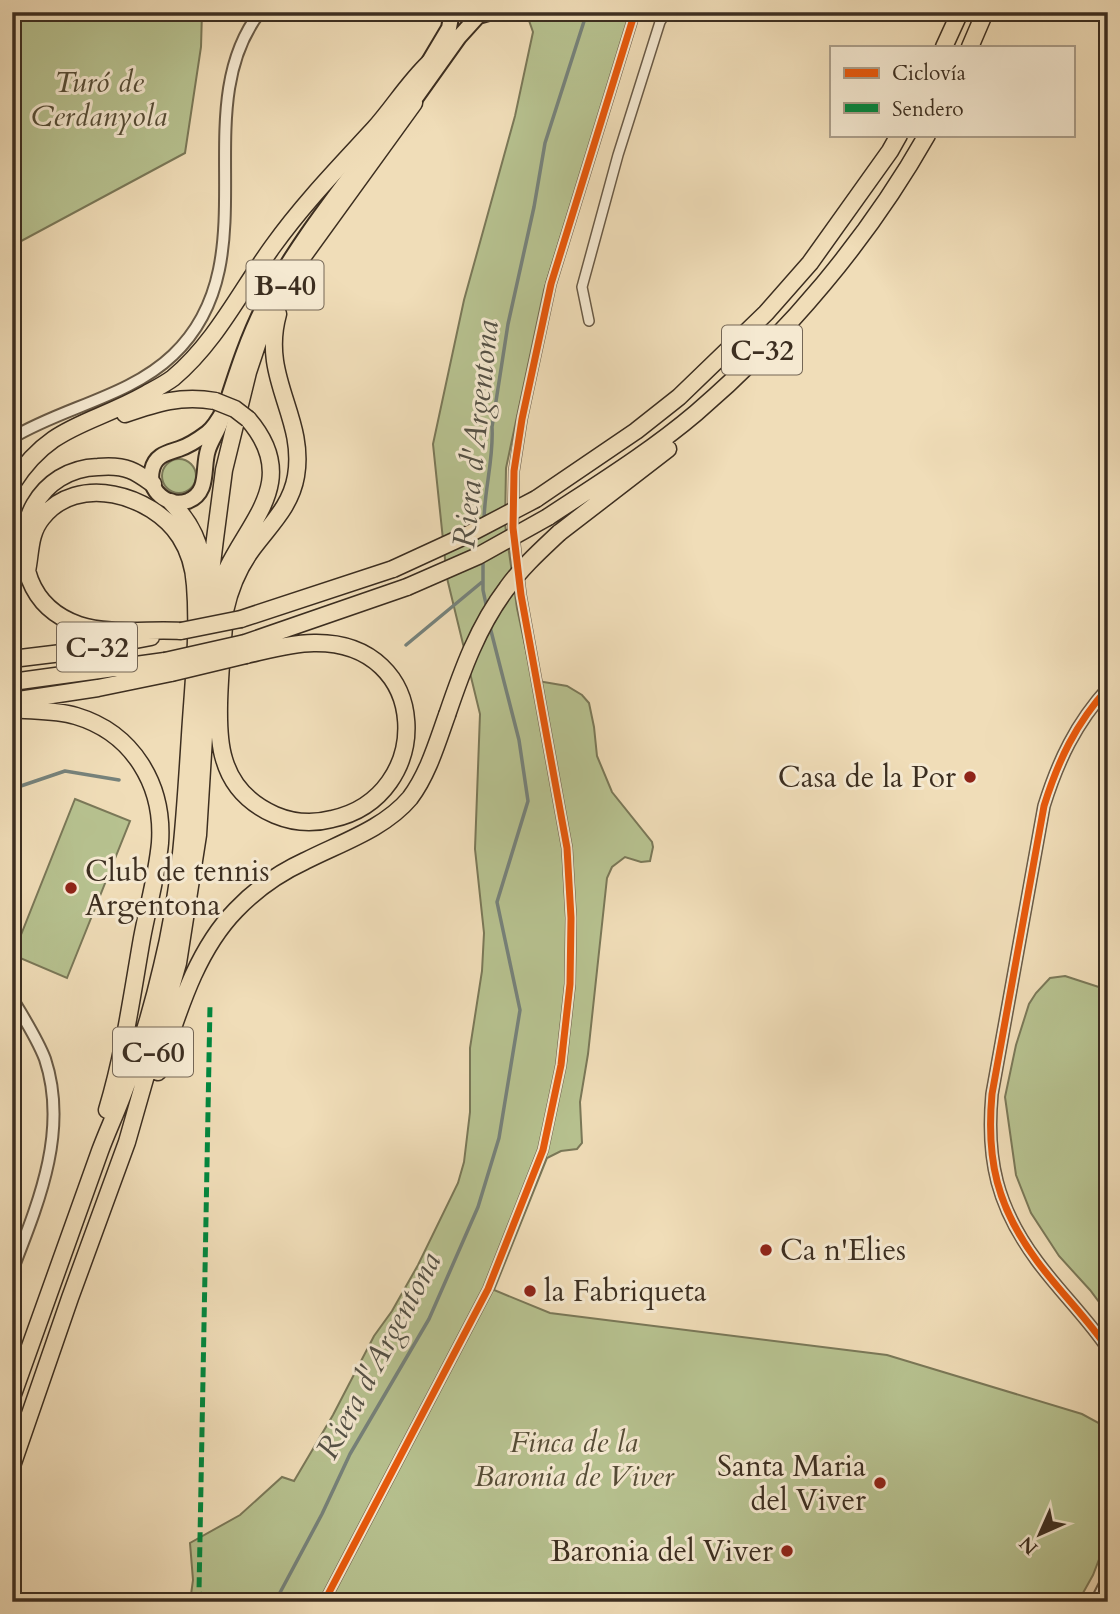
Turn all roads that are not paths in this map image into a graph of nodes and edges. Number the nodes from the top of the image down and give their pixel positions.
1 (247, 12) edge
2 (260, 12) edge
3 (452, 12) edge
4 (461, 12) edge
5 (635, 12) edge
6 (666, 12) edge
7 (960, 12) edge
8 (985, 12) edge
9 (485, 14) edge
10 (250, 26) junction
11 (944, 46) edge
12 (970, 46) edge
13 (429, 63) junction
14 (414, 103) joint
15 (898, 136) edge
16 (926, 136) edge
17 (376, 149) junction
18 (589, 321) dead end
19 (783, 330) junction
20 (220, 404) junction
21 (12, 438) edge
22 (178, 449) junction
23 (204, 470) junction
24 (13, 483) edge
25 (153, 484) junction
26 (171, 502) junction
27 (27, 571) junction
28 (181, 631) junction
29 (210, 639) junction
30 (195, 648) junction
31 (245, 649) junction
32 (12, 659) edge
33 (167, 667) junction
34 (12, 682) edge
35 (1108, 688) edge
36 (12, 701) edge
37 (12, 709) edge
38 (12, 998) edge
39 (127, 1142) junction
40 (102, 1147) junction
41 (12, 1271) edge
42 (1108, 1349) edge
43 (12, 1397) edge
44 (12, 1466) edge
45 (1108, 1578) edge
46 (324, 1602) edge
47 (1096, 1602) edge

1 - 10 street
2 - 10 street
3 - 13 main road
4 - 9 main road, B-40
5 - 46 street
6 - 18 street
7 - 11 highway
8 - 12 highway
9 - 14 main road, B-40
10 - 21 street
13 - 17 main road
13 - 24 highway
14 - 17 highway, B-40
15 - 28 highway, C-32, bridge
16 - 19 highway, C-32
17 - 20 main road
17 - 29 highway, B-40
17 - 31 highway
19 - 31 highway, C-32, bridge
19 - 39 highway, bridge
20 - 22 main road
20 - 23 main road
20 - 24 highway
20 - 29 highway, bridge
22 - 23 main road
22 - 25 main road
23 - 26 main road
25 - 26 main road, C-60
25 - 27 highway
26 - 30 highway, C-60
27 - 28 highway
27 - 30 highway
28 - 32 highway, C-32
29 - 39 highway, C-60
30 - 40 highway, C-60
31 - 33 highway, C-32, bridge
33 - 34 highway, C-32
33 - 36 highway
35 - 42 street
37 - 40 highway
38 - 41 street
39 - 44 highway, C-60
40 - 43 highway, C-60
45 - 47 street

